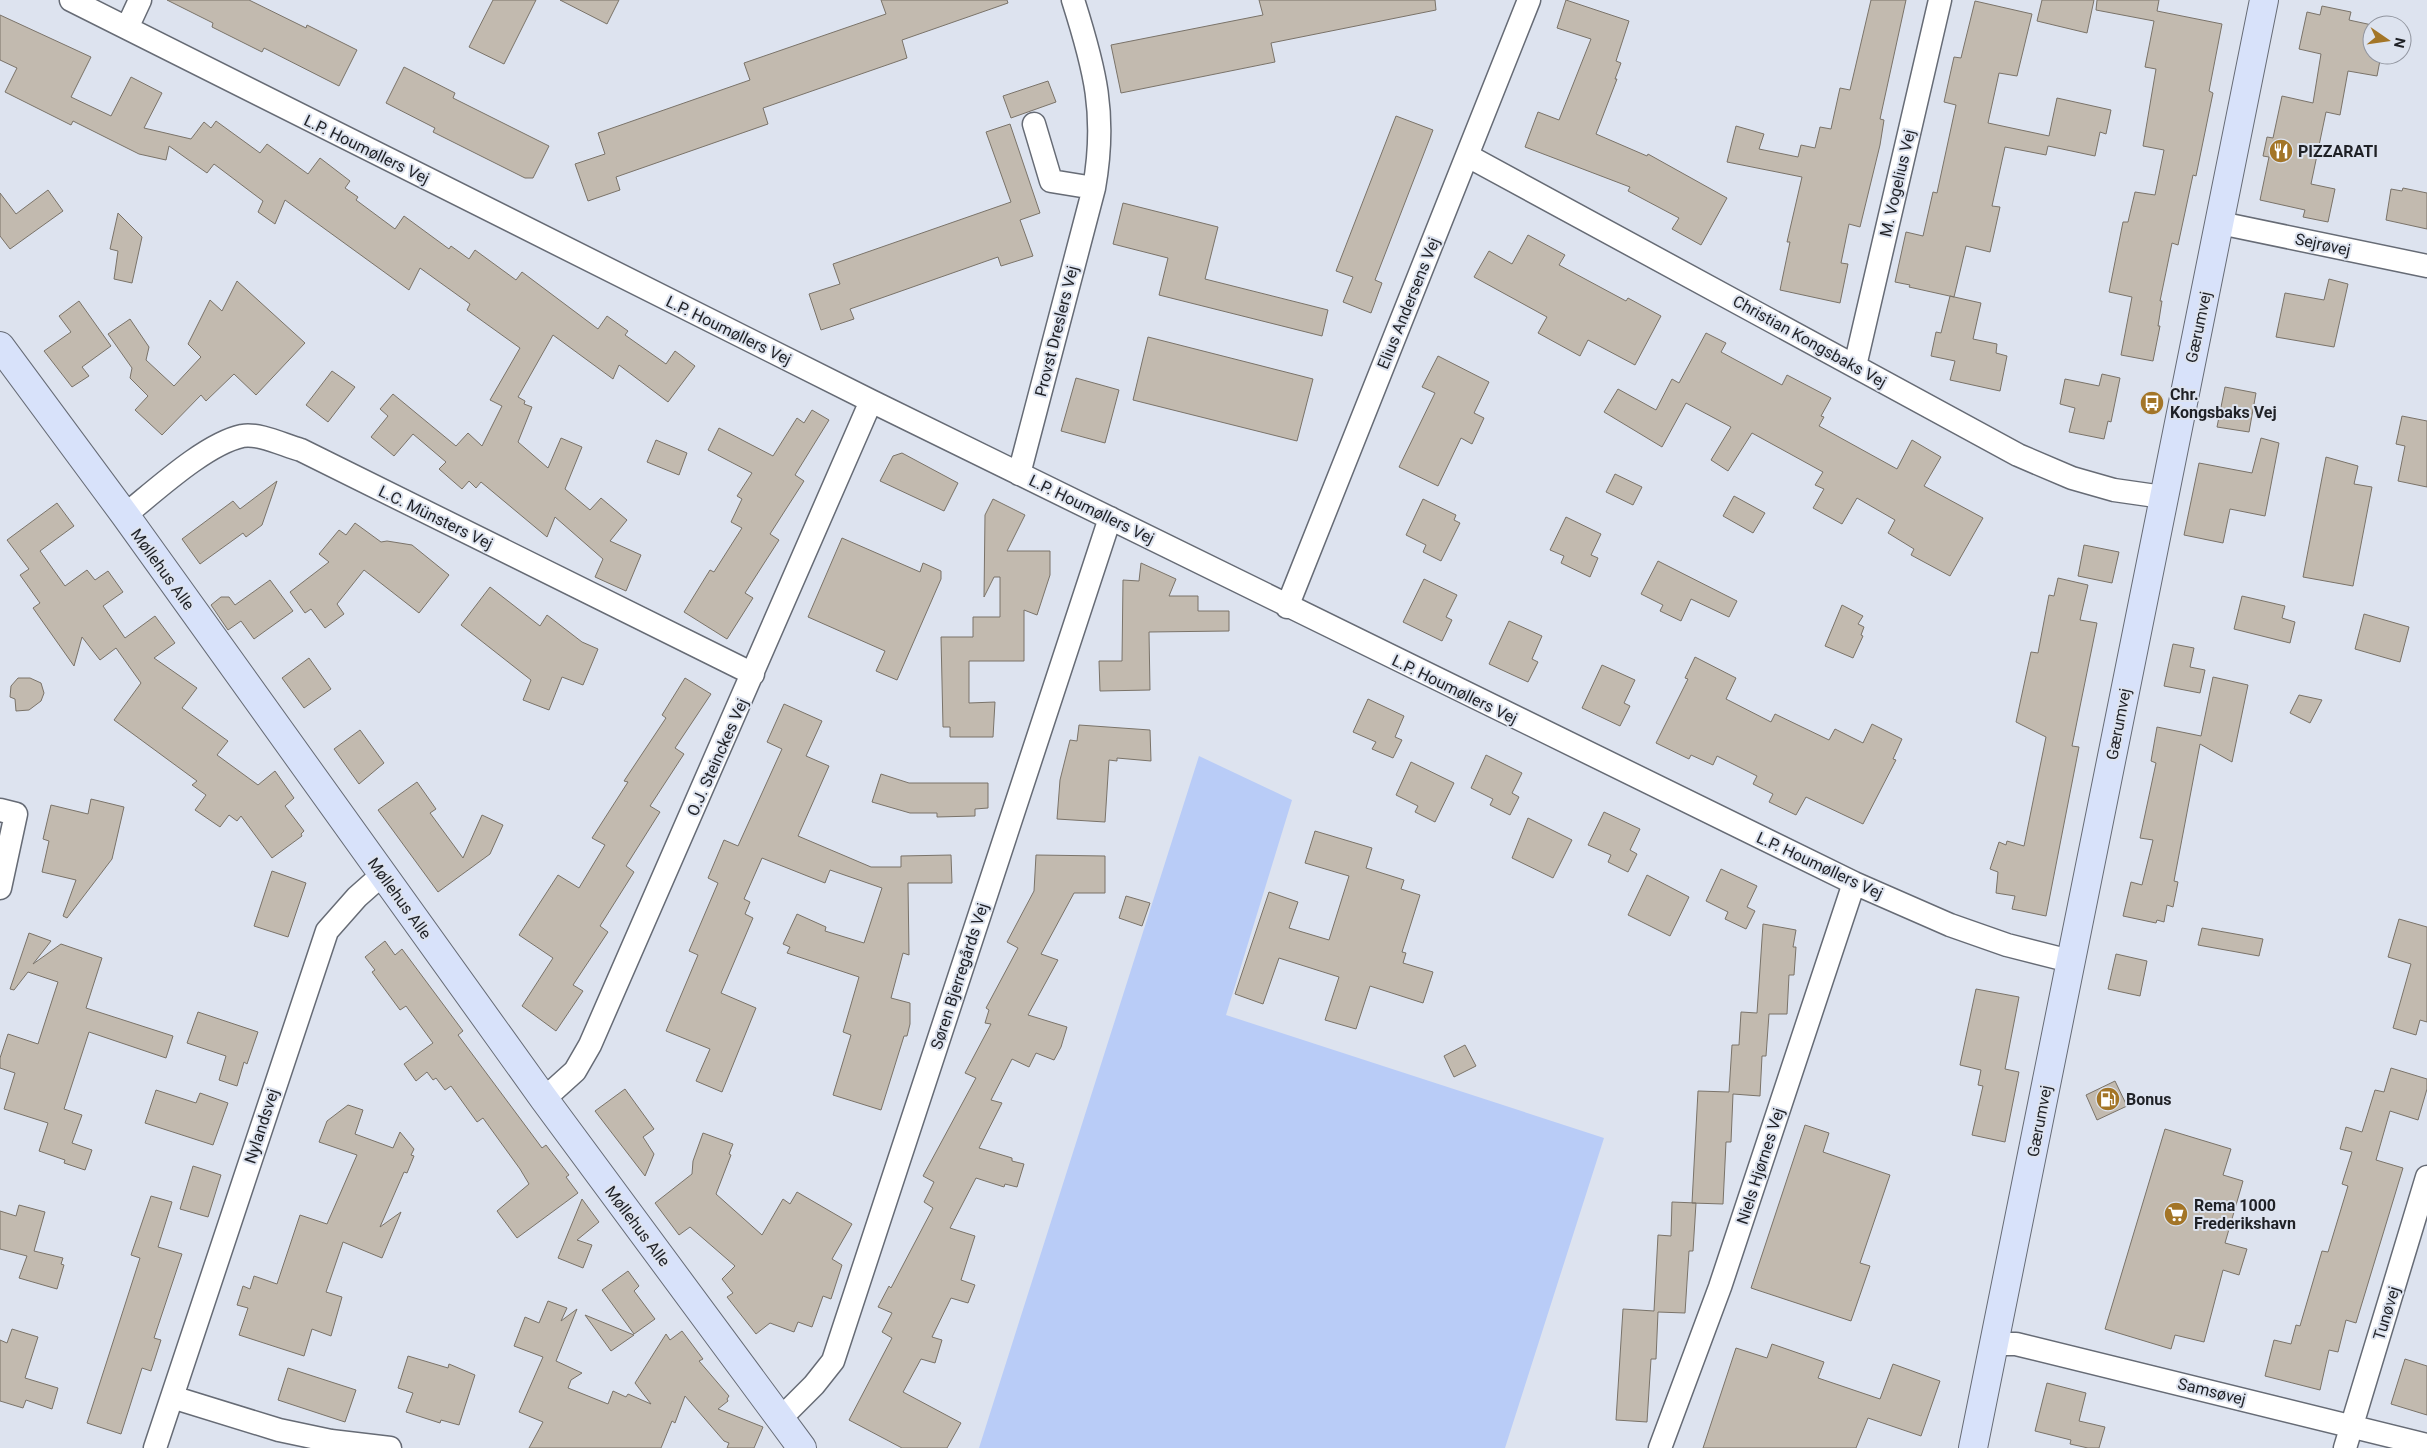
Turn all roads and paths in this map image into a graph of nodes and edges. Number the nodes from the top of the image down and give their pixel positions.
1 (71, 0) edge
2 (140, 0) edge
3 (1074, 0) edge
4 (1529, 0) edge
5 (1940, 0) edge
6 (2264, 0) edge
7 (127, 28) junction
8 (1034, 124) dead end
9 (1468, 156) junction
10 (1094, 188) junction
11 (2220, 223) junction
12 (2427, 266) edge
13 (0, 346) edge
14 (1855, 366) junction
15 (871, 401) junction
16 (1019, 474) junction
17 (2163, 497) junction
18 (125, 515) junction
19 (1110, 518) junction
20 (1287, 607) junction
21 (753, 674) junction
22 (0, 810) edge
23 (383, 874) junction
24 (1854, 883) junction
25 (0, 888) edge
26 (2070, 961) junction
27 (544, 1099) junction
28 (2427, 1177) edge
29 (1995, 1344) junction
30 (172, 1397) junction
31 (780, 1418) junction
32 (2352, 1425) junction
33 (2427, 1445) edge
34 (155, 1448) edge
35 (390, 1448) edge
36 (802, 1448) edge
37 (1660, 1448) edge
38 (1973, 1448) edge
39 (2345, 1448) edge

1 - 7 street, L.P. Houmøllers Vej
2 - 7 street
3 - 10 street, Provst Dreslers Vej
4 - 9 street, Elius Andersens Vej
5 - 14 street, M. Vogelius Vej
6 - 11 main road, Gærumvej
7 - 15 street, L.P. Houmøllers Vej
8 - 10 street
9 - 14 street, Christian Kongsbaks Vej
9 - 20 street, Elius Andersens Vej
10 - 16 street, Provst Dreslers Vej
11 - 12 street, Sejrøvej
11 - 17 main road, Gærumvej
13 - 18 main road, Møllehus Alle
14 - 17 street, Christian Kongsbaks Vej
15 - 16 street, L.P. Houmøllers Vej
15 - 21 street, O.J. Steinckes Vej
16 - 19 street, L.P. Houmøllers Vej
17 - 26 main road, Gærumvej
18 - 21 street, L.C. Münsters Vej
18 - 23 main road, Møllehus Alle
19 - 20 street, L.P. Houmøllers Vej
19 - 31 street, Søren Bjerregårds Vej
20 - 24 street, L.P. Houmøllers Vej
21 - 27 street, O.J. Steinckes Vej
22 - 25 street
23 - 27 main road, Møllehus Alle
23 - 30 street, Nylandsvej
24 - 26 street, L.P. Houmøllers Vej
24 - 37 street, Niels Hjørnes Vej
26 - 29 main road, Gærumvej
27 - 31 main road, Møllehus Alle
28 - 32 street, Tunøvej
29 - 32 street, Samsøvej
29 - 38 main road, Gærumvej
30 - 34 street, Nylandsvej
30 - 35 street
31 - 36 main road, Møllehus Alle
32 - 33 street, Samsøvej
32 - 39 street, Tunøvej

